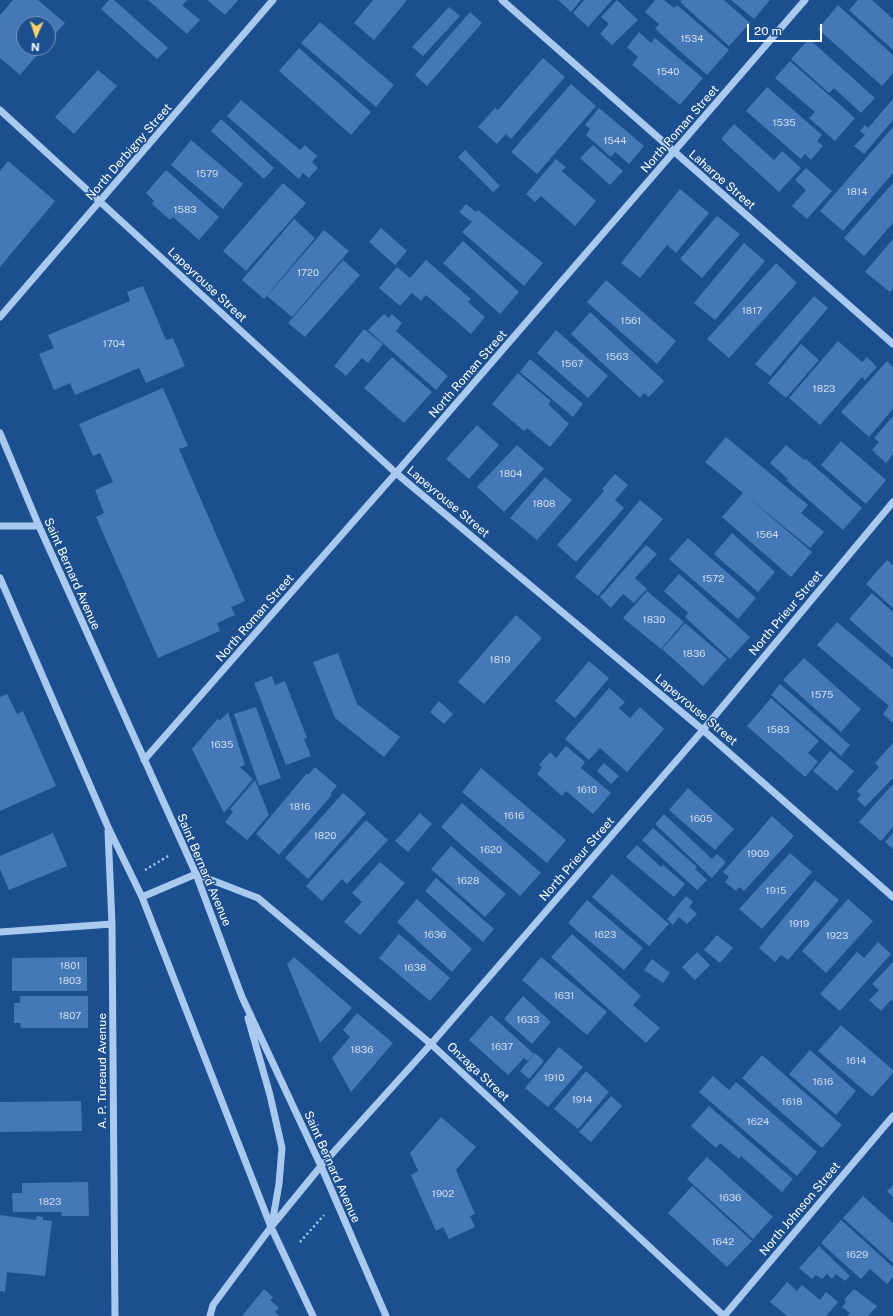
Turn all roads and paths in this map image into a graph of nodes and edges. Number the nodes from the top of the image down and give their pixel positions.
1 (273, 0) edge
2 (502, 0) edge
3 (805, 0) edge
4 (0, 110) edge
5 (674, 152) junction
6 (100, 202) junction
7 (0, 317) edge
8 (893, 344) edge
9 (0, 433) edge
10 (396, 473) junction
11 (893, 502) edge
12 (0, 526) edge
13 (39, 526) junction
14 (0, 578) edge
15 (703, 730) junction
16 (144, 760) junction
17 (108, 827) junction
18 (171, 855) dead end
19 (141, 872) dead end
20 (196, 874) junction
21 (142, 897) junction
22 (893, 897) edge
23 (112, 924) junction
24 (0, 932) edge
25 (242, 997) junction
26 (431, 1044) junction
27 (893, 1116) edge
28 (321, 1166) junction
29 (324, 1215) dead end
30 (271, 1227) junction
31 (300, 1242) dead end
32 (115, 1316) edge
33 (210, 1316) edge
34 (313, 1316) edge
35 (386, 1316) edge
36 (724, 1316) edge

1 - 6 street, North Derbigny Street
2 - 5 street, Laharpe Street
3 - 5 street, North Roman Street
4 - 6 street, Lapeyrouse Street
5 - 8 street, Laharpe Street
5 - 10 street, North Roman Street
6 - 7 street, North Derbigny Street
6 - 10 street, Lapeyrouse Street
9 - 13 street, Saint Bernard Avenue
10 - 15 street, Lapeyrouse Street
10 - 16 street, North Roman Street
11 - 15 street, North Prieur Street
12 - 13 street
13 - 16 street, Saint Bernard Avenue
14 - 17 street
15 - 22 street, Lapeyrouse Street
15 - 26 street, North Prieur Street
16 - 20 street, Saint Bernard Avenue
17 - 21 street
17 - 23 street, A. P. Tureaud Avenue
18 - 19 path
20 - 21 street
20 - 25 street, Saint Bernard Avenue
20 - 26 street, Onzaga Street
21 - 30 street
23 - 24 street
23 - 32 street, A. P. Tureaud Avenue
25 - 28 street, Saint Bernard Avenue
25 - 30 street
26 - 28 street, North Prieur Street
26 - 36 street, Onzaga Street
27 - 36 street, North Johnson Street
28 - 30 street, North Prieur Street
28 - 35 street, Saint Bernard Avenue
29 - 31 path
30 - 33 street
30 - 34 street

